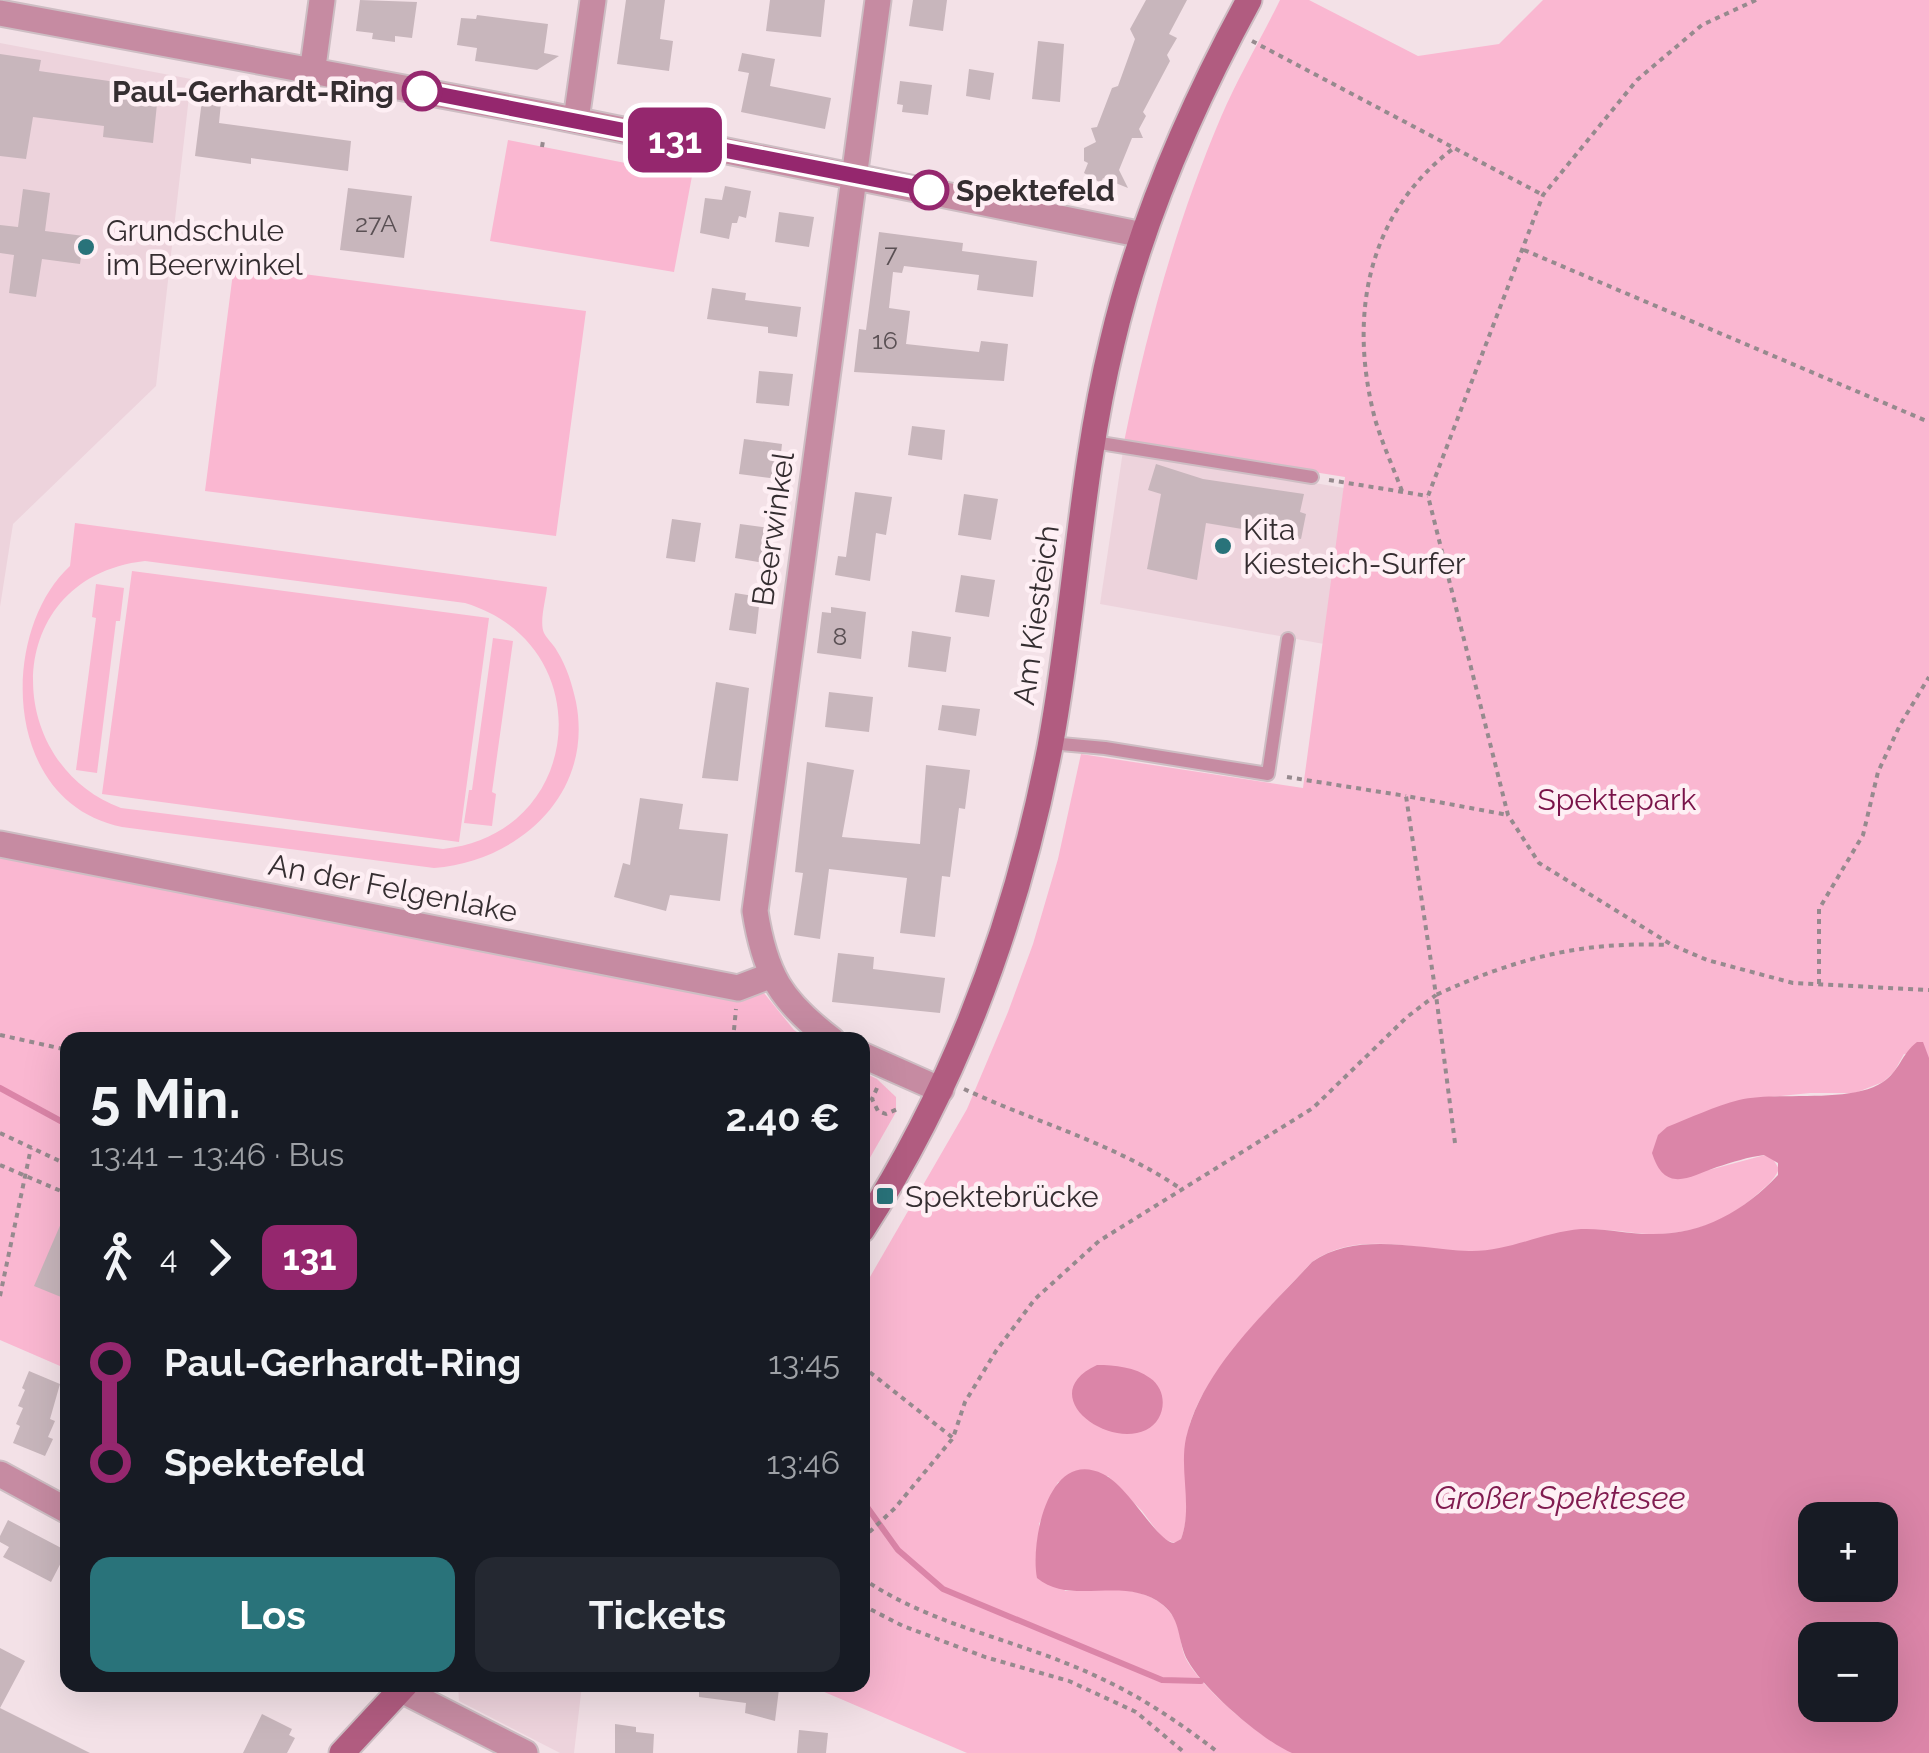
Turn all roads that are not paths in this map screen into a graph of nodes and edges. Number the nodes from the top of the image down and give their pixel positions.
1 (322, 0) edge
2 (593, 0) edge
3 (878, 0) edge
4 (1249, 0) edge
5 (0, 13) edge
6 (312, 74) junction
7 (576, 120) junction
8 (854, 176) junction
9 (1143, 235) junction
10 (1094, 442) junction
11 (1312, 478) road end
12 (1288, 639) dead end
13 (1050, 743) junction
14 (0, 844) edge
15 (772, 975) junction
16 (822, 1032) edge
17 (870, 1057) edge
18 (943, 1085) junction
19 (870, 1216) edge
20 (0, 1474) edge
21 (60, 1507) edge
22 (395, 1692) edge
23 (408, 1692) edge
24 (342, 1753) edge
25 (524, 1753) edge

1 - 6 street
2 - 7 street
3 - 8 street, Beerwinkel
4 - 9 street, Am Kiesteich
5 - 6 street
6 - 7 street
7 - 8 street
8 - 9 street
8 - 15 street, Beerwinkel
9 - 10 street, Am Kiesteich
10 - 11 lane
10 - 13 street, Am Kiesteich
12 - 13 lane
13 - 18 street, Am Kiesteich
14 - 15 street, An der Felgenlake
15 - 16 street, Beerwinkel
17 - 18 street
18 - 19 street, Am Kiesteich
20 - 21 street
22 - 24 street
23 - 25 street

